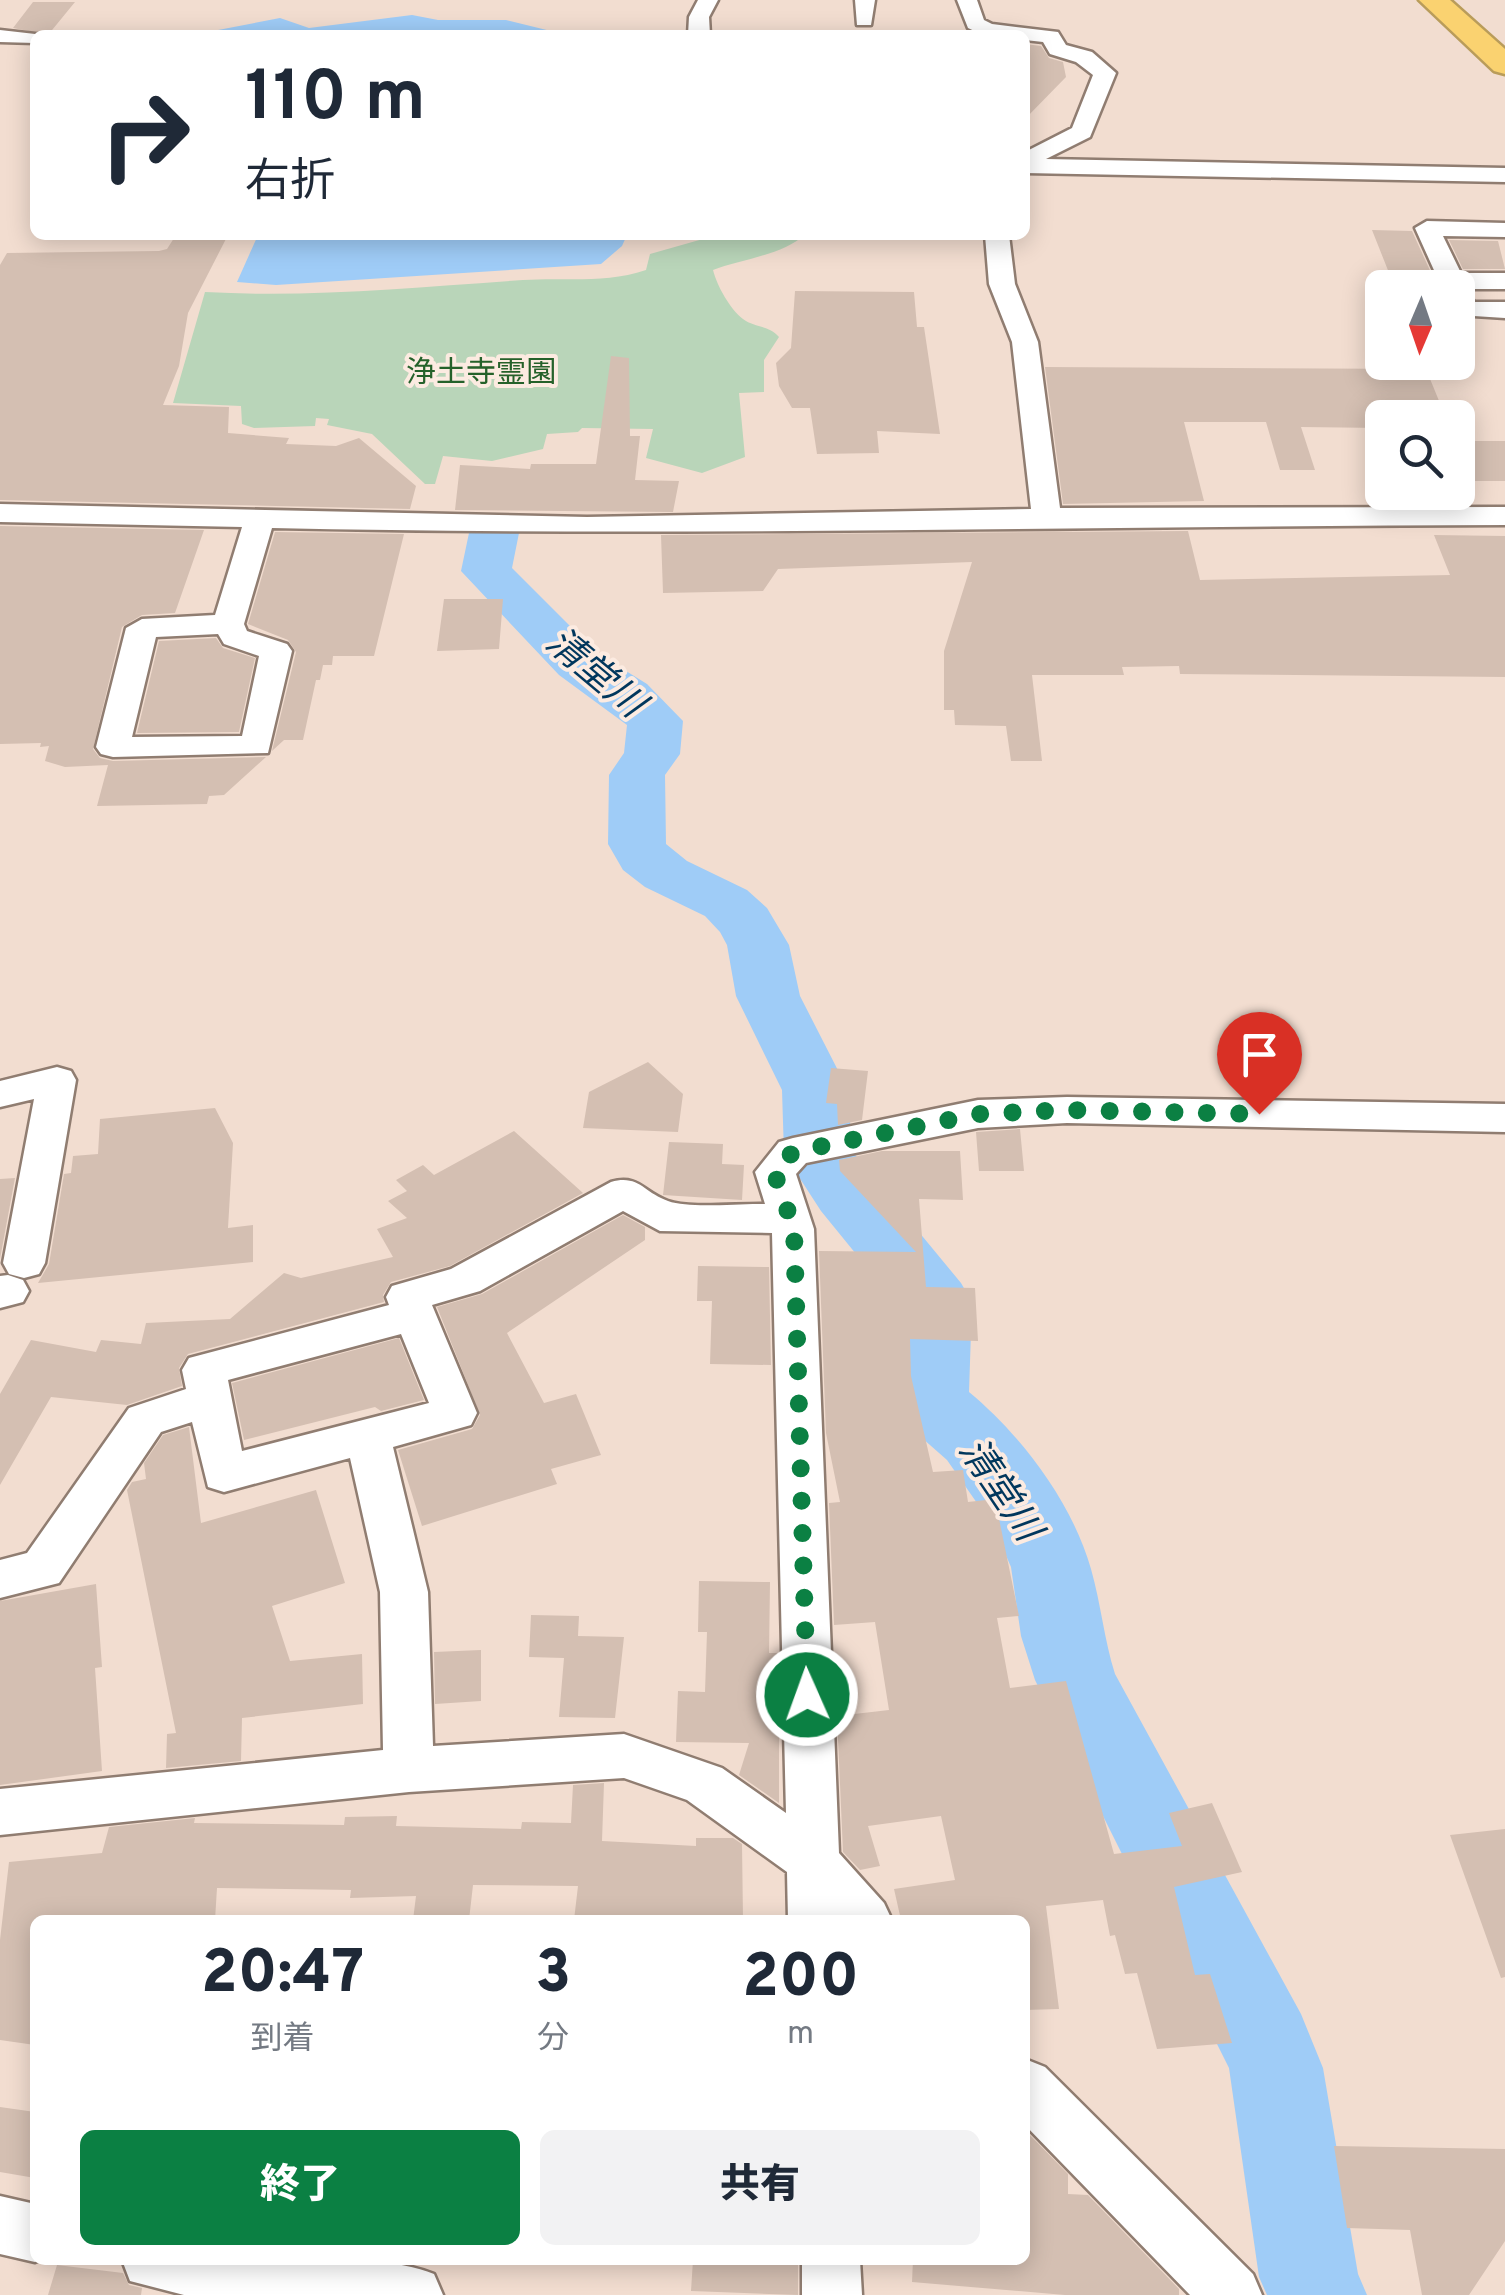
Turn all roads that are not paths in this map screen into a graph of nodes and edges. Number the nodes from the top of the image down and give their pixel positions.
1 (708, 0) edge
2 (967, 0) edge
3 (1433, 0) edge
4 (1461, 0) edge
5 (699, 30) edge
6 (988, 30) edge
7 (1030, 34) edge
8 (0, 36) edge
9 (30, 37) edge
10 (1505, 39) edge
11 (1505, 65) edge
12 (1030, 160) edge
13 (1030, 163) edge
14 (1498, 181) edge
15 (1505, 230) edge
16 (998, 240) edge
17 (1447, 270) edge
18 (1505, 281) edge
19 (1475, 285) edge
20 (1475, 309) edge
21 (1505, 310) edge
22 (0, 513) edge
23 (1505, 516) edge
24 (1046, 517) junction
25 (259, 521) junction
26 (228, 624) junction
27 (0, 1094) edge
28 (1505, 1118) edge
29 (790, 1220) junction
30 (11, 1282) edge
31 (414, 1315) junction
32 (210, 1398) junction
33 (368, 1436) junction
34 (0, 1578) edge
35 (409, 1770) junction
36 (0, 1812) edge
37 (812, 1860) junction
38 (815, 1915) edge
39 (861, 1915) edge
40 (1030, 2091) edge
41 (0, 2225) edge
42 (30, 2232) edge
43 (831, 2265) edge
44 (172, 2274) edge
45 (413, 2295) edge
46 (832, 2295) edge
47 (1232, 2295) edge

1 - 5 street
2 - 6 street
3 - 11 highway
4 - 10 highway
7 - 12 street
8 - 9 street
13 - 14 street
15 - 17 street
16 - 24 street
18 - 19 street
20 - 21 street
22 - 25 street
23 - 24 street
24 - 25 street
25 - 26 street
26 - 26 street
27 - 30 street
28 - 29 street
29 - 31 street
29 - 37 street
31 - 32 street
31 - 33 street
32 - 33 street
32 - 34 street
33 - 35 street
35 - 36 street
35 - 37 street
37 - 38 street
37 - 39 street
40 - 47 street
41 - 42 street
43 - 46 street
44 - 45 street

